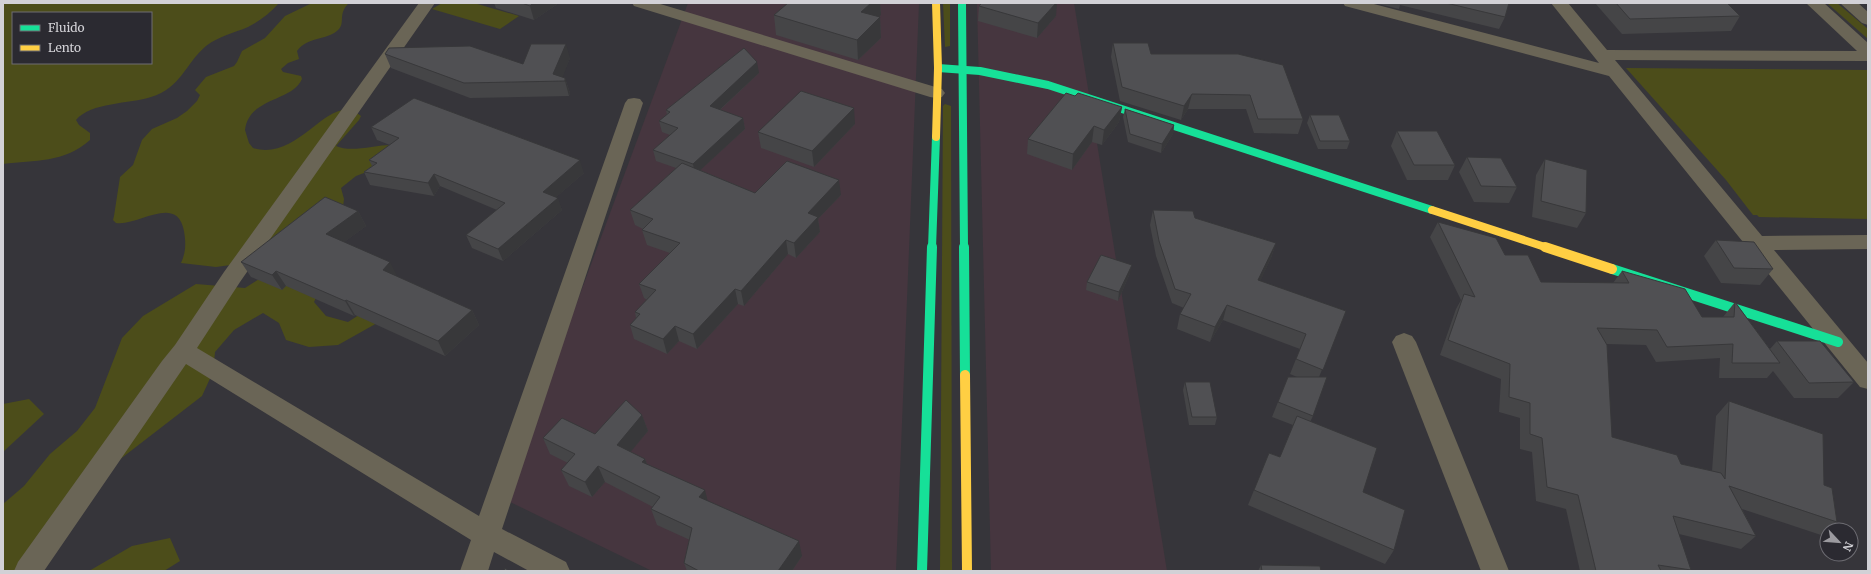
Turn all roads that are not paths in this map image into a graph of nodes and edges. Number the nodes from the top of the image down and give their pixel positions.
1 (427, 3) edge
2 (640, 3) edge
3 (936, 3) edge
4 (962, 3) edge
5 (1351, 3) edge
6 (1559, 3) edge
7 (1814, 3) edge
8 (1848, 3) edge
9 (1868, 20) edge
10 (1868, 52) edge
11 (1601, 55) junction
12 (1868, 56) edge
13 (938, 68) junction
14 (964, 68) junction
15 (1614, 72) junction
16 (936, 93) junction
17 (634, 103) dead end
18 (1868, 242) edge
19 (1757, 243) junction
20 (1404, 342) dead end
21 (1838, 342) junction
22 (183, 351) junction
23 (1868, 380) edge
24 (487, 535) junction
25 (28, 571) edge
26 (474, 571) edge
27 (556, 571) edge
28 (922, 571) edge
29 (967, 571) edge
30 (1495, 571) edge

1 - 22 street
2 - 16 street
3 - 13 main road
4 - 14 main road
5 - 15 street
6 - 11 street
7 - 10 street
8 - 9 street
11 - 12 street
11 - 15 street
13 - 14 main road
13 - 16 main road
14 - 21 main road
14 - 29 main road
15 - 19 street
16 - 28 main road
17 - 24 street
18 - 19 street
19 - 21 street
20 - 30 street
21 - 23 street
22 - 24 street
22 - 25 street
24 - 26 street
24 - 27 street

